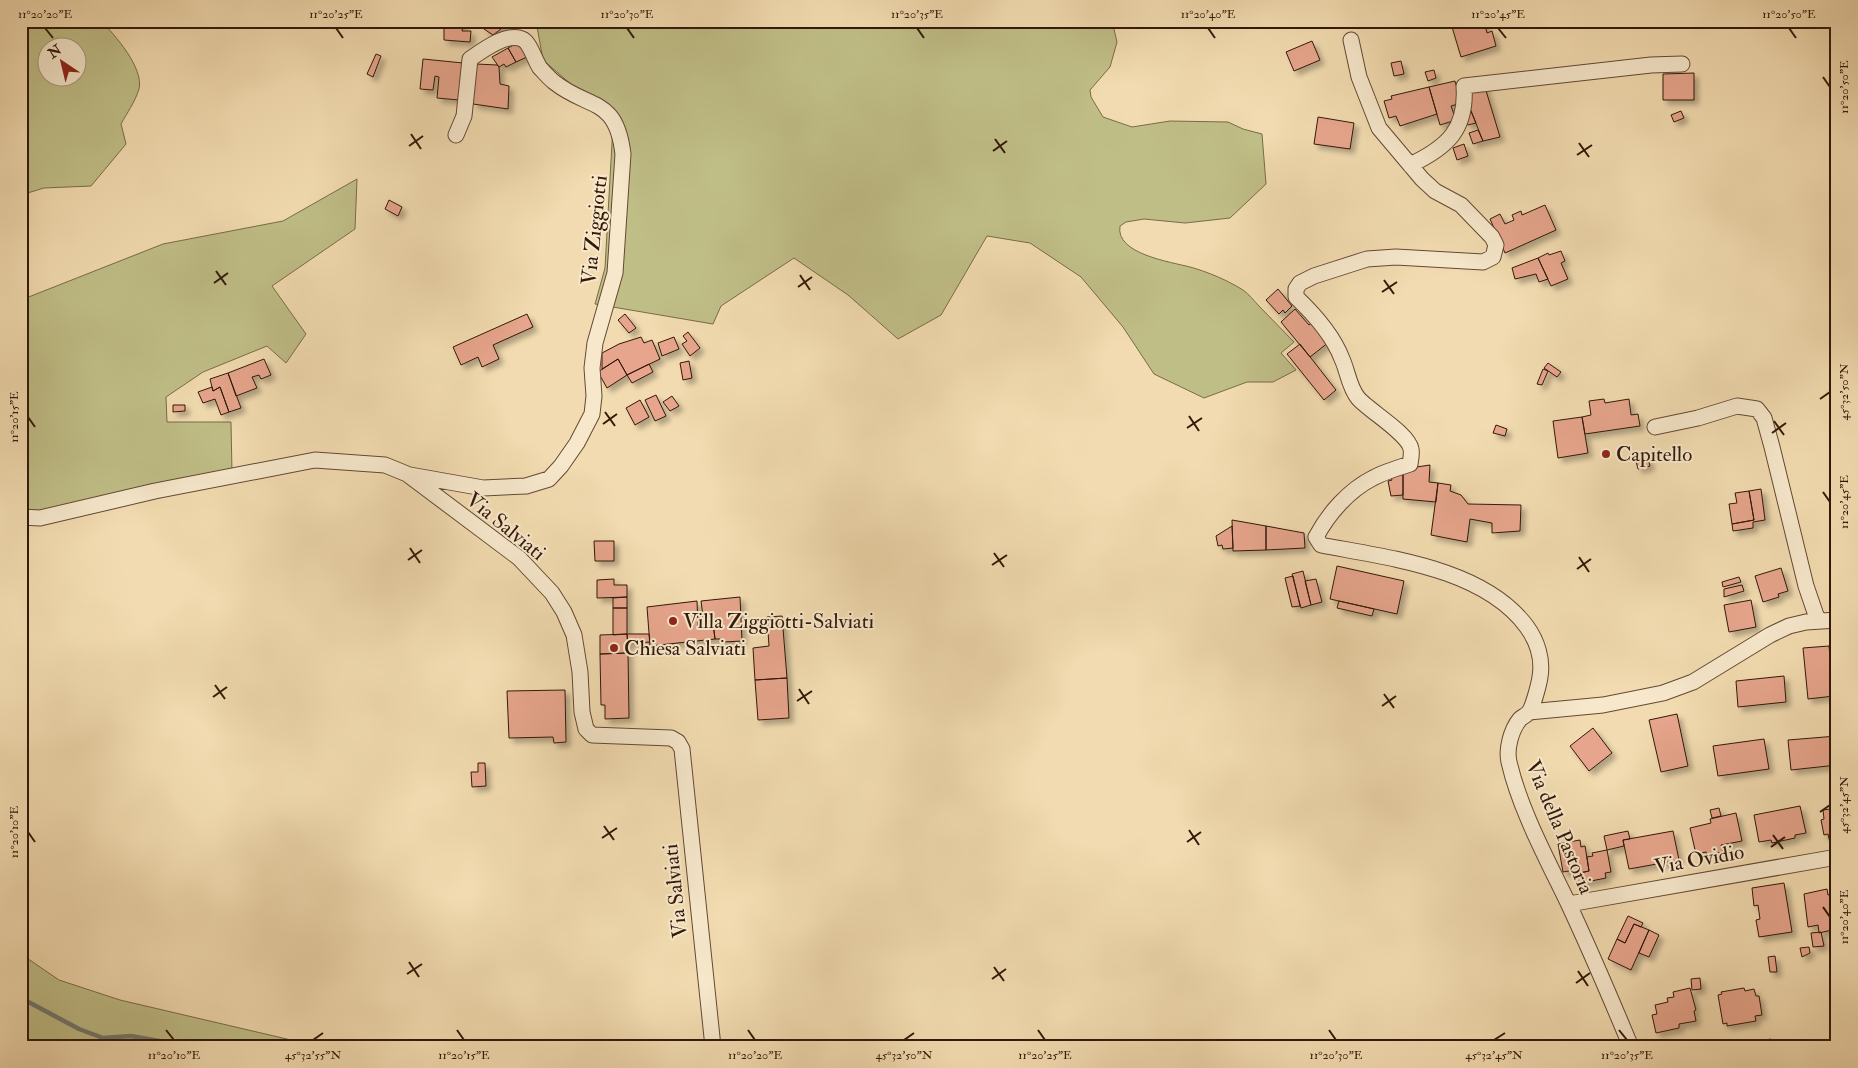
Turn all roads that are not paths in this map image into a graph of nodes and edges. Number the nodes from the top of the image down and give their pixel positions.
1 (1351, 40) dead end
2 (1682, 64) dead end
3 (456, 135) dead end
4 (1410, 165) junction
5 (1655, 427) dead end
6 (407, 474) junction
7 (21, 517) edge
8 (1837, 620) edge
9 (1818, 621) junction
10 (1529, 712) junction
11 (1837, 857) edge
12 (1568, 904) junction
13 (713, 1047) edge
14 (1631, 1047) edge

1 - 4 street
2 - 4 street
3 - 6 street, Via Ziggiotti
4 - 10 street, Via della Pastoria
5 - 9 street
6 - 7 street, Via Salviati
6 - 13 street, Via Salviati
8 - 9 street
9 - 10 street
10 - 12 street, Via della Pastoria
11 - 12 street, Via Ovidio
12 - 14 street, Via della Pastoria

